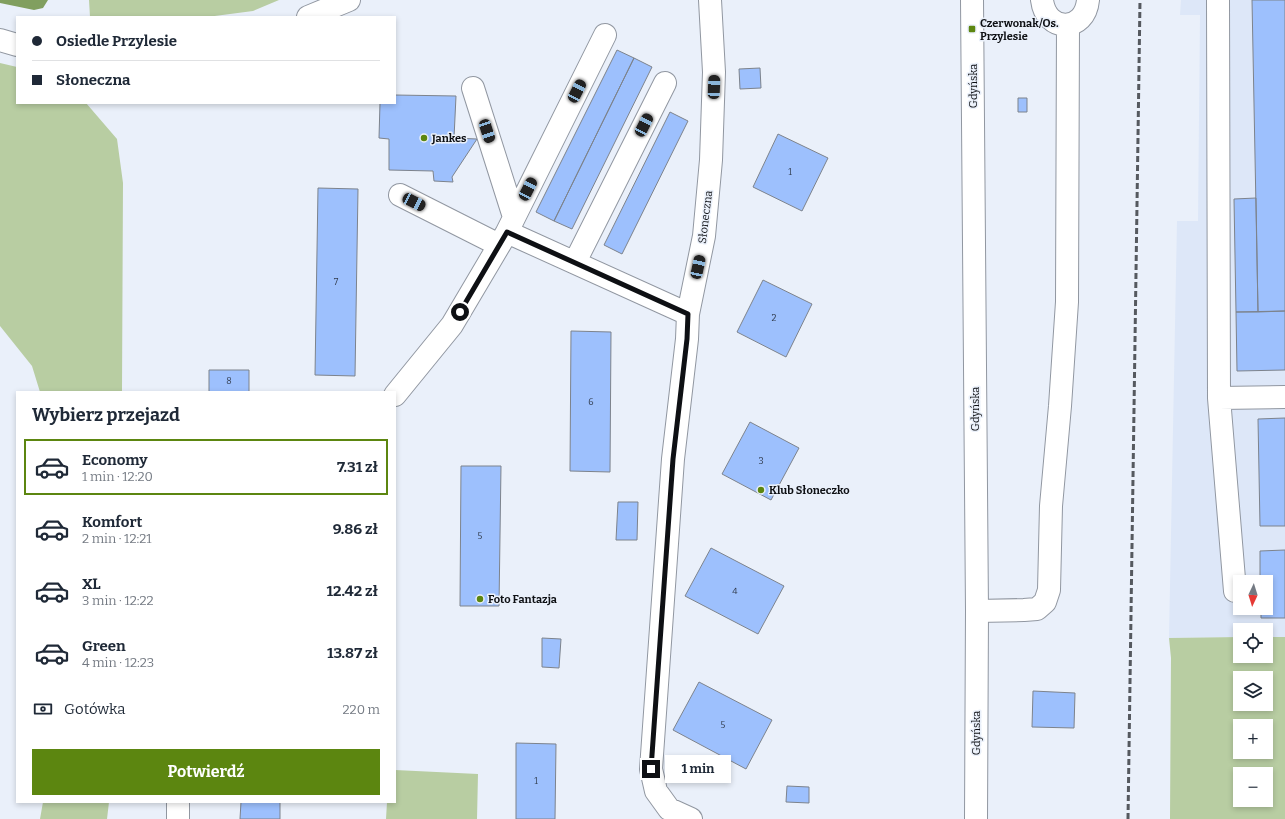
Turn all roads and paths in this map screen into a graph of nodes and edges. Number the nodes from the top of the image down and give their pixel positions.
1 (349, 0) edge
2 (710, 0) edge
3 (972, 0) edge
4 (1042, 0) edge
5 (1088, 0) edge
6 (1218, 0) edge
7 (310, 16) edge
8 (1068, 25) junction
9 (605, 35) dead end
10 (0, 40) edge
11 (16, 45) edge
12 (664, 83) dead end
13 (473, 88) dead end
14 (400, 195) dead end
15 (507, 231) junction
16 (575, 262) junction
17 (688, 314) junction
18 (396, 394) edge
19 (1285, 397) edge
20 (1219, 398) junction
21 (1234, 575) edge
22 (977, 611) junction
23 (178, 803) edge
24 (178, 819) edge
25 (692, 819) edge
26 (976, 819) edge

1 - 7 street
2 - 17 street, Słoneczna
3 - 22 street, Gdyńska
4 - 8 street
5 - 8 street
6 - 20 street
8 - 22 street
9 - 15 street
10 - 11 street
12 - 16 street
13 - 15 street
14 - 15 street
15 - 16 street
15 - 18 street
16 - 17 street
17 - 25 street, Słoneczna
19 - 20 street
20 - 21 street
22 - 26 street, Gdyńska
23 - 24 street

